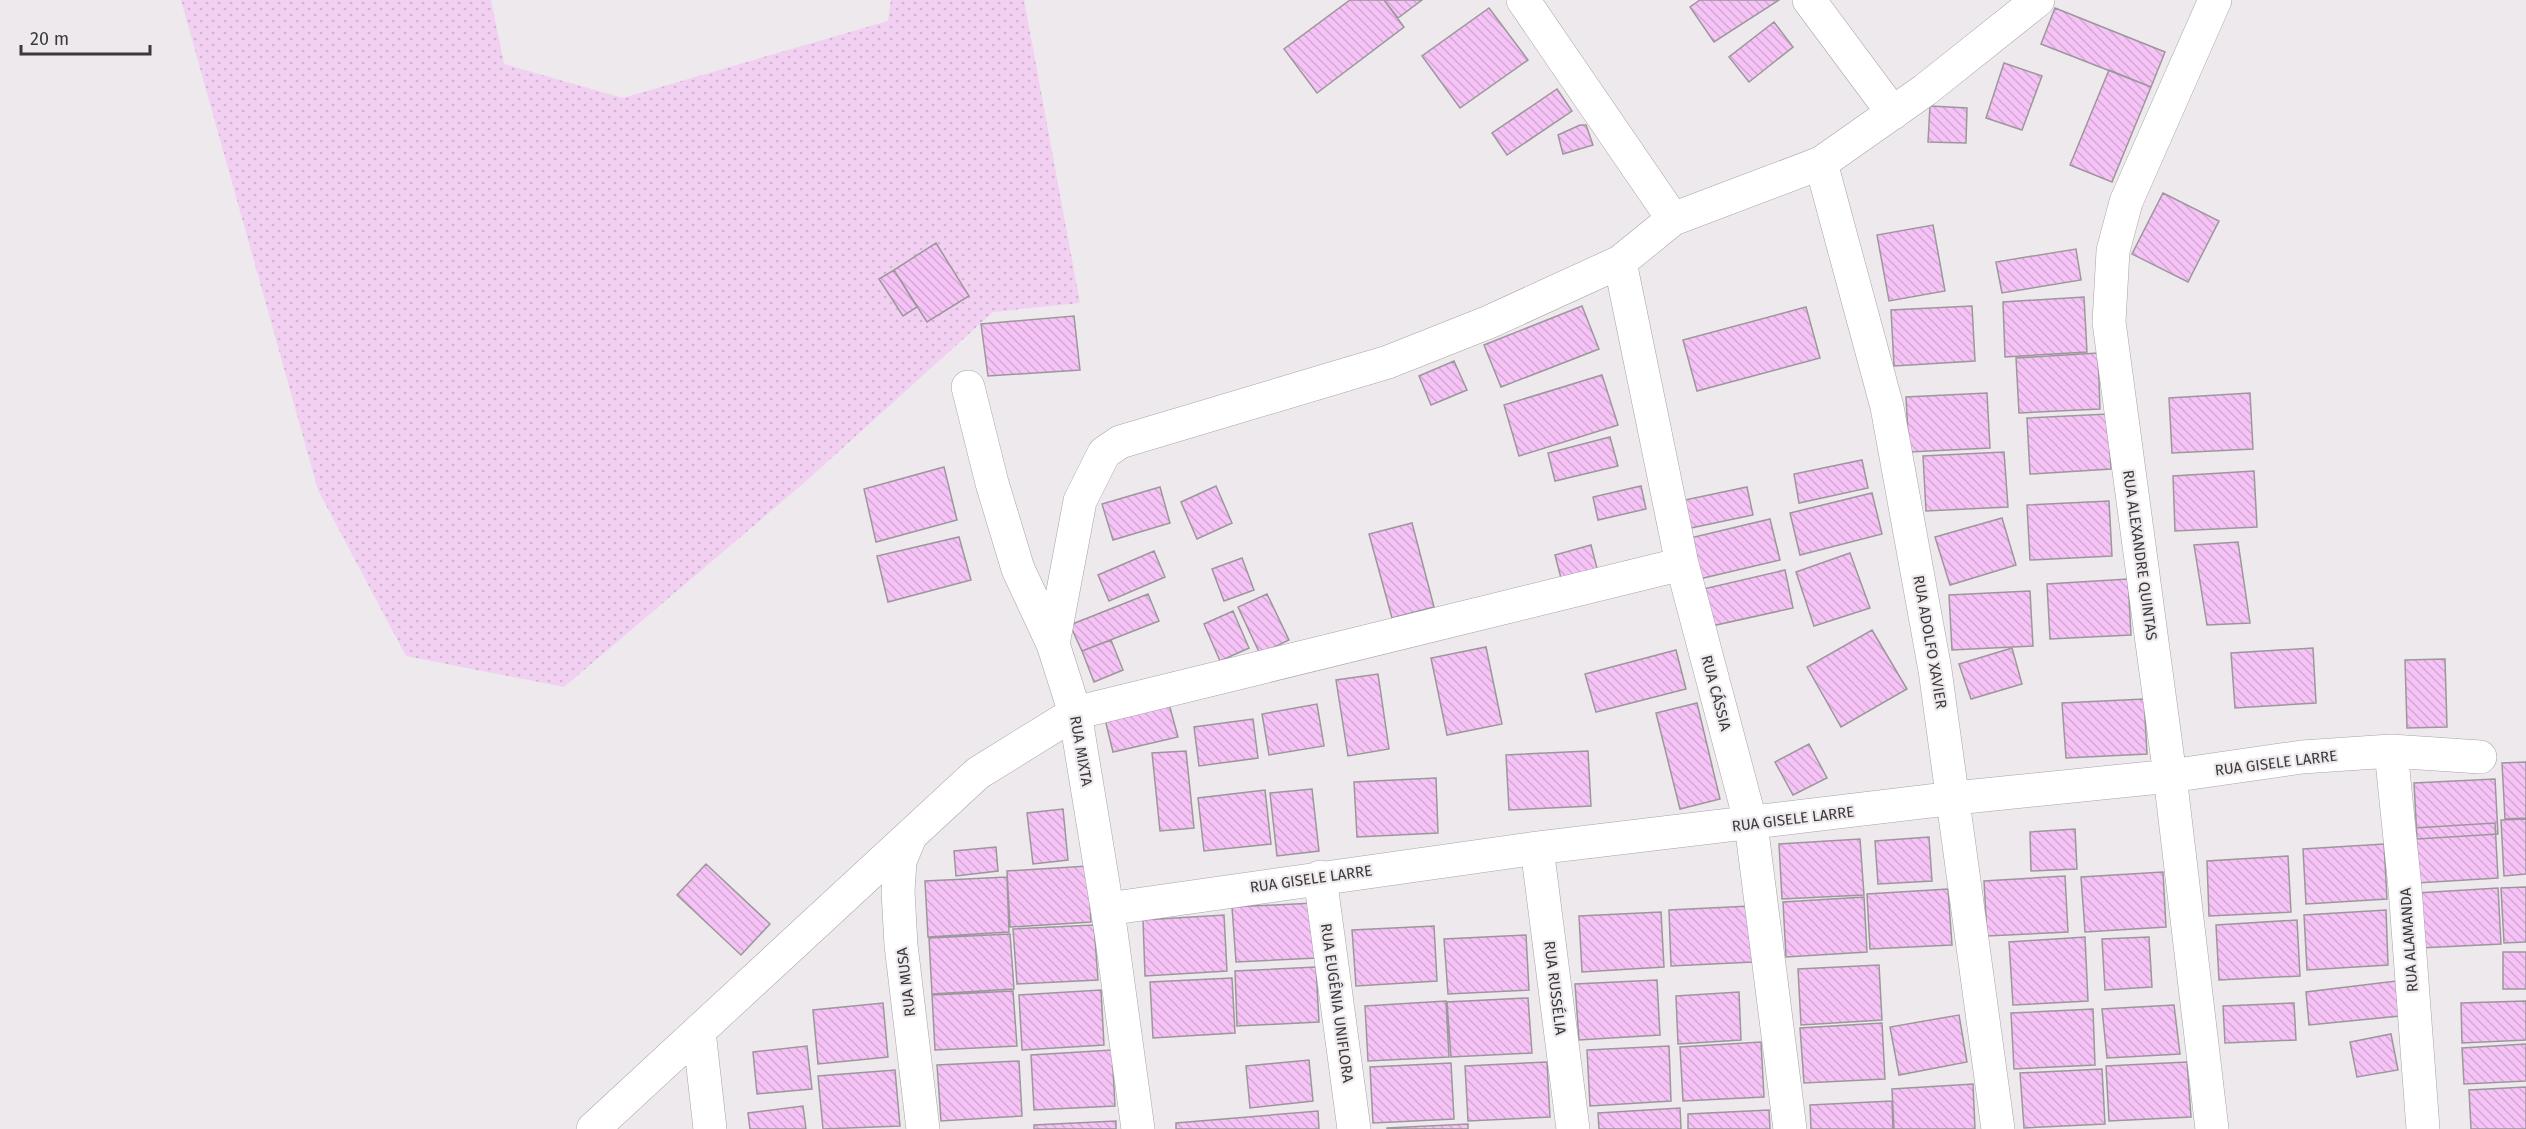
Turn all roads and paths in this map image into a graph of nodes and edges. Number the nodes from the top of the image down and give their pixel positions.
1 (1523, 0) edge
2 (1809, 0) edge
3 (2038, 0) edge
4 (2215, 0) edge
5 (1893, 113) junction
6 (1821, 163) junction
7 (1674, 219) junction
8 (1620, 262) junction
9 (968, 387) dead end
10 (1682, 564) junction
11 (1053, 644) junction
12 (1075, 713) junction
13 (2391, 751) junction
14 (2481, 757) dead end
15 (2170, 776) junction
16 (1954, 798) junction
17 (1751, 824) junction
18 (910, 837) junction
19 (1537, 848) junction
20 (1320, 877) junction
21 (1107, 909) junction
22 (699, 1031) junction
23 (593, 1129) edge
24 (710, 1129) edge
25 (923, 1129) edge
26 (1138, 1129) edge
27 (1354, 1129) edge
28 (1572, 1129) edge
29 (1790, 1129) edge
30 (1998, 1129) edge
31 (2212, 1129) edge
32 (2423, 1129) edge

1 - 7 street
2 - 5 street
3 - 5 street
4 - 15 street, RUA ALEXANDRE QUINTAS
5 - 6 street
6 - 7 street
6 - 16 street, RUA ADOLFO XAVIER
7 - 8 street
8 - 10 street, RUA CÁSSIA
8 - 11 street
9 - 11 street, RUA MIXTA
10 - 12 street
10 - 17 street, RUA CÁSSIA
11 - 12 street, RUA MIXTA
12 - 18 street
12 - 21 street, RUA MIXTA
13 - 14 street, RUA GISELE LARRE
13 - 15 street, RUA GISELE LARRE
13 - 32 street, RUA ALAMANDA
15 - 16 street, RUA GISELE LARRE
15 - 31 street, RUA ALEXANDRE QUINTAS
16 - 17 street, RUA GISELE LARRE
16 - 30 street, RUA ADOLFO XAVIER
17 - 19 street, RUA GISELE LARRE
17 - 29 street, RUA CÁSSIA
18 - 22 street
18 - 25 street, RUA MUSA
19 - 20 street, RUA GISELE LARRE
19 - 28 street, RUA RUSSÉLIA
20 - 21 street, RUA GISELE LARRE
20 - 27 street, RUA EUGÊNIA UNIFLORA
21 - 26 street, RUA MIXTA
22 - 23 street
22 - 24 street

